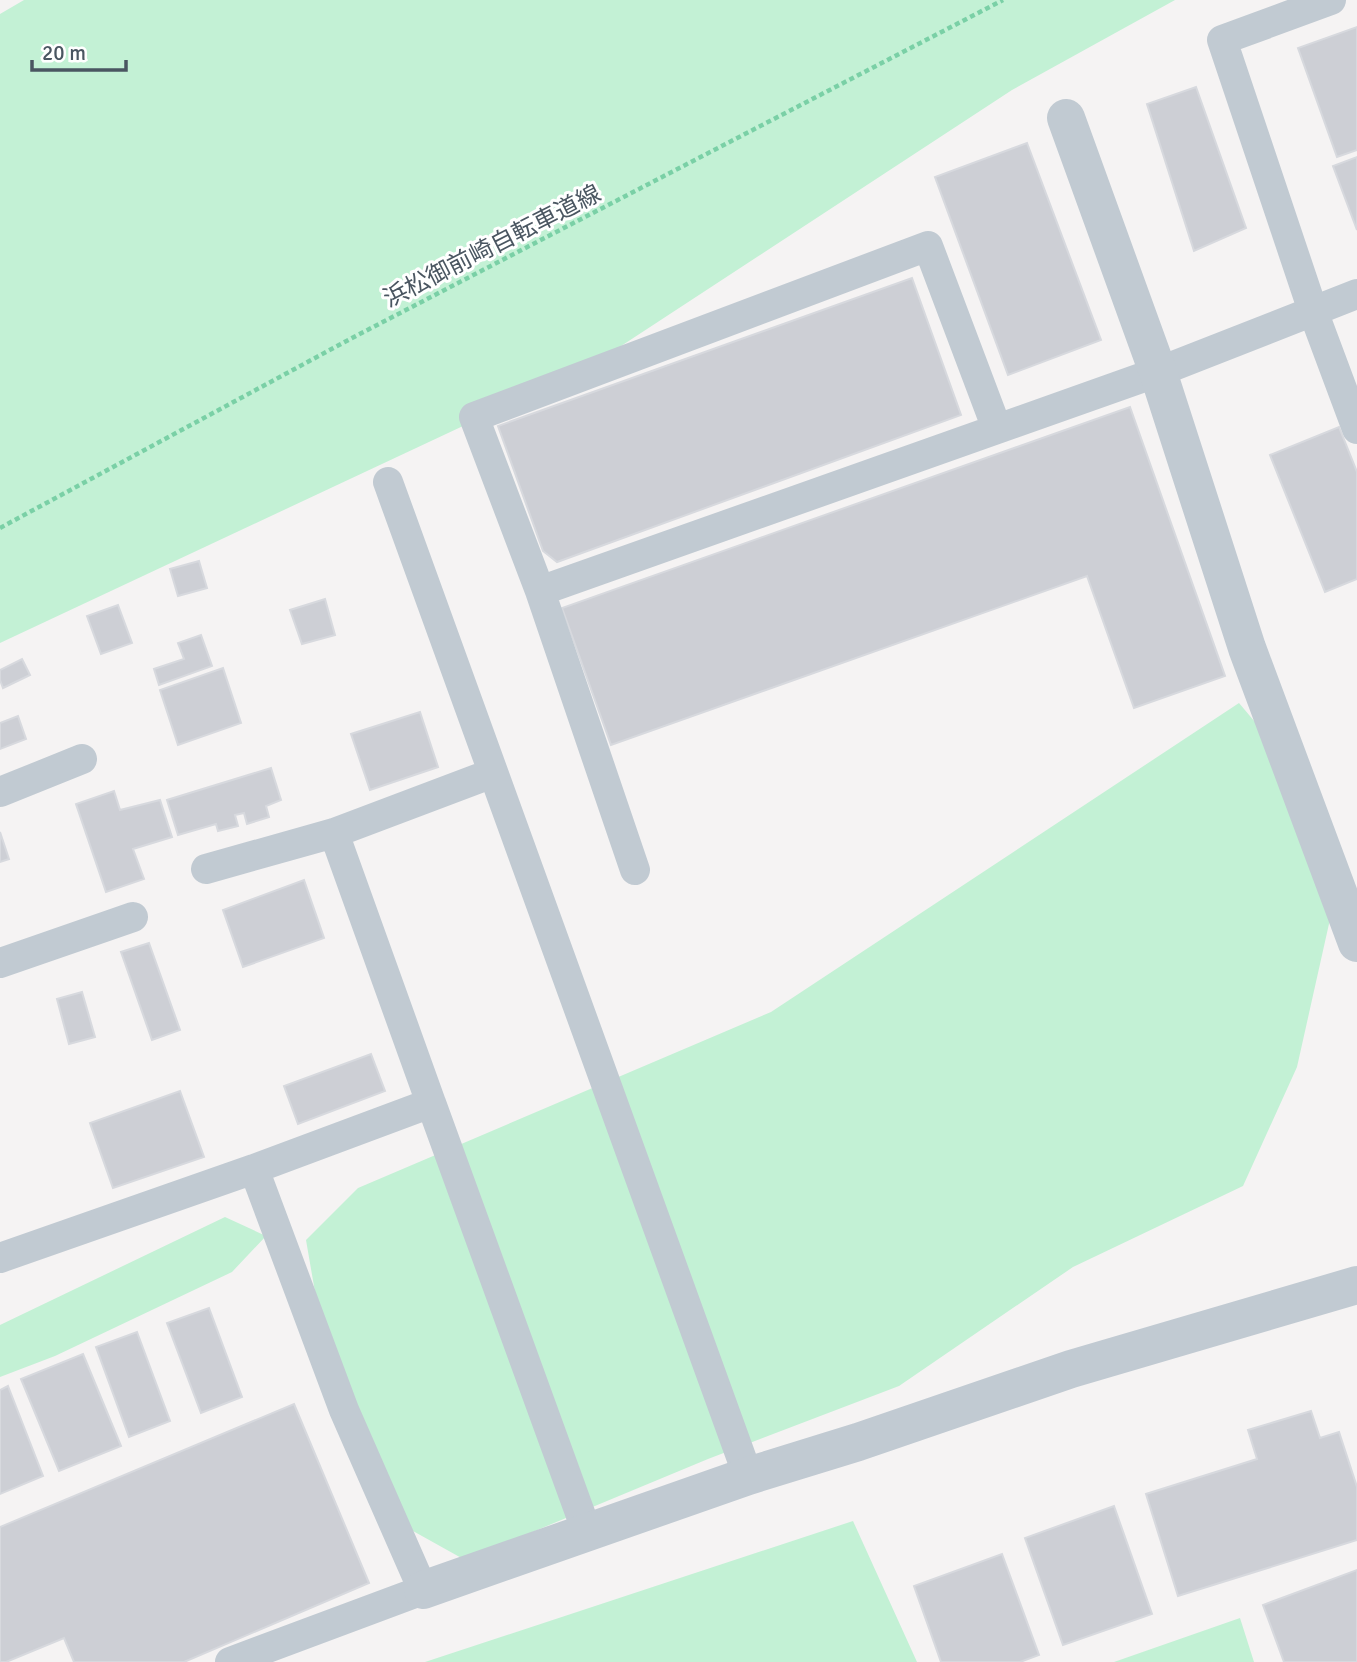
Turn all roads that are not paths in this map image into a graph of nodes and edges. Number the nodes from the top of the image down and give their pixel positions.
1 (1331, 0) edge
2 (1066, 118) dead end
3 (1357, 294) edge
4 (1313, 311) junction
5 (1158, 372) junction
6 (997, 429) junction
7 (1357, 429) edge
8 (388, 482) dead end
9 (540, 591) junction
10 (82, 759) dead end
11 (493, 773) junction
12 (0, 792) edge
13 (334, 832) junction
14 (206, 869) dead end
15 (635, 870) dead end
16 (134, 917) dead end
17 (1357, 943) edge
18 (0, 963) edge
19 (431, 1102) junction
20 (254, 1169) junction
21 (0, 1258) edge
22 (1357, 1284) edge
23 (748, 1476) junction
24 (587, 1532) junction
25 (423, 1590) junction
26 (230, 1662) edge

1 - 4 street
2 - 5 street
3 - 4 street
4 - 5 street
4 - 7 street
5 - 6 street
5 - 17 street
6 - 9 street
6 - 9 street
8 - 11 street
9 - 15 street
10 - 12 street
11 - 13 street
11 - 23 street
13 - 14 street
13 - 19 street
16 - 18 street
19 - 20 street
19 - 24 street
20 - 21 street
20 - 25 street
22 - 23 street
23 - 24 street
24 - 25 street
25 - 26 street

